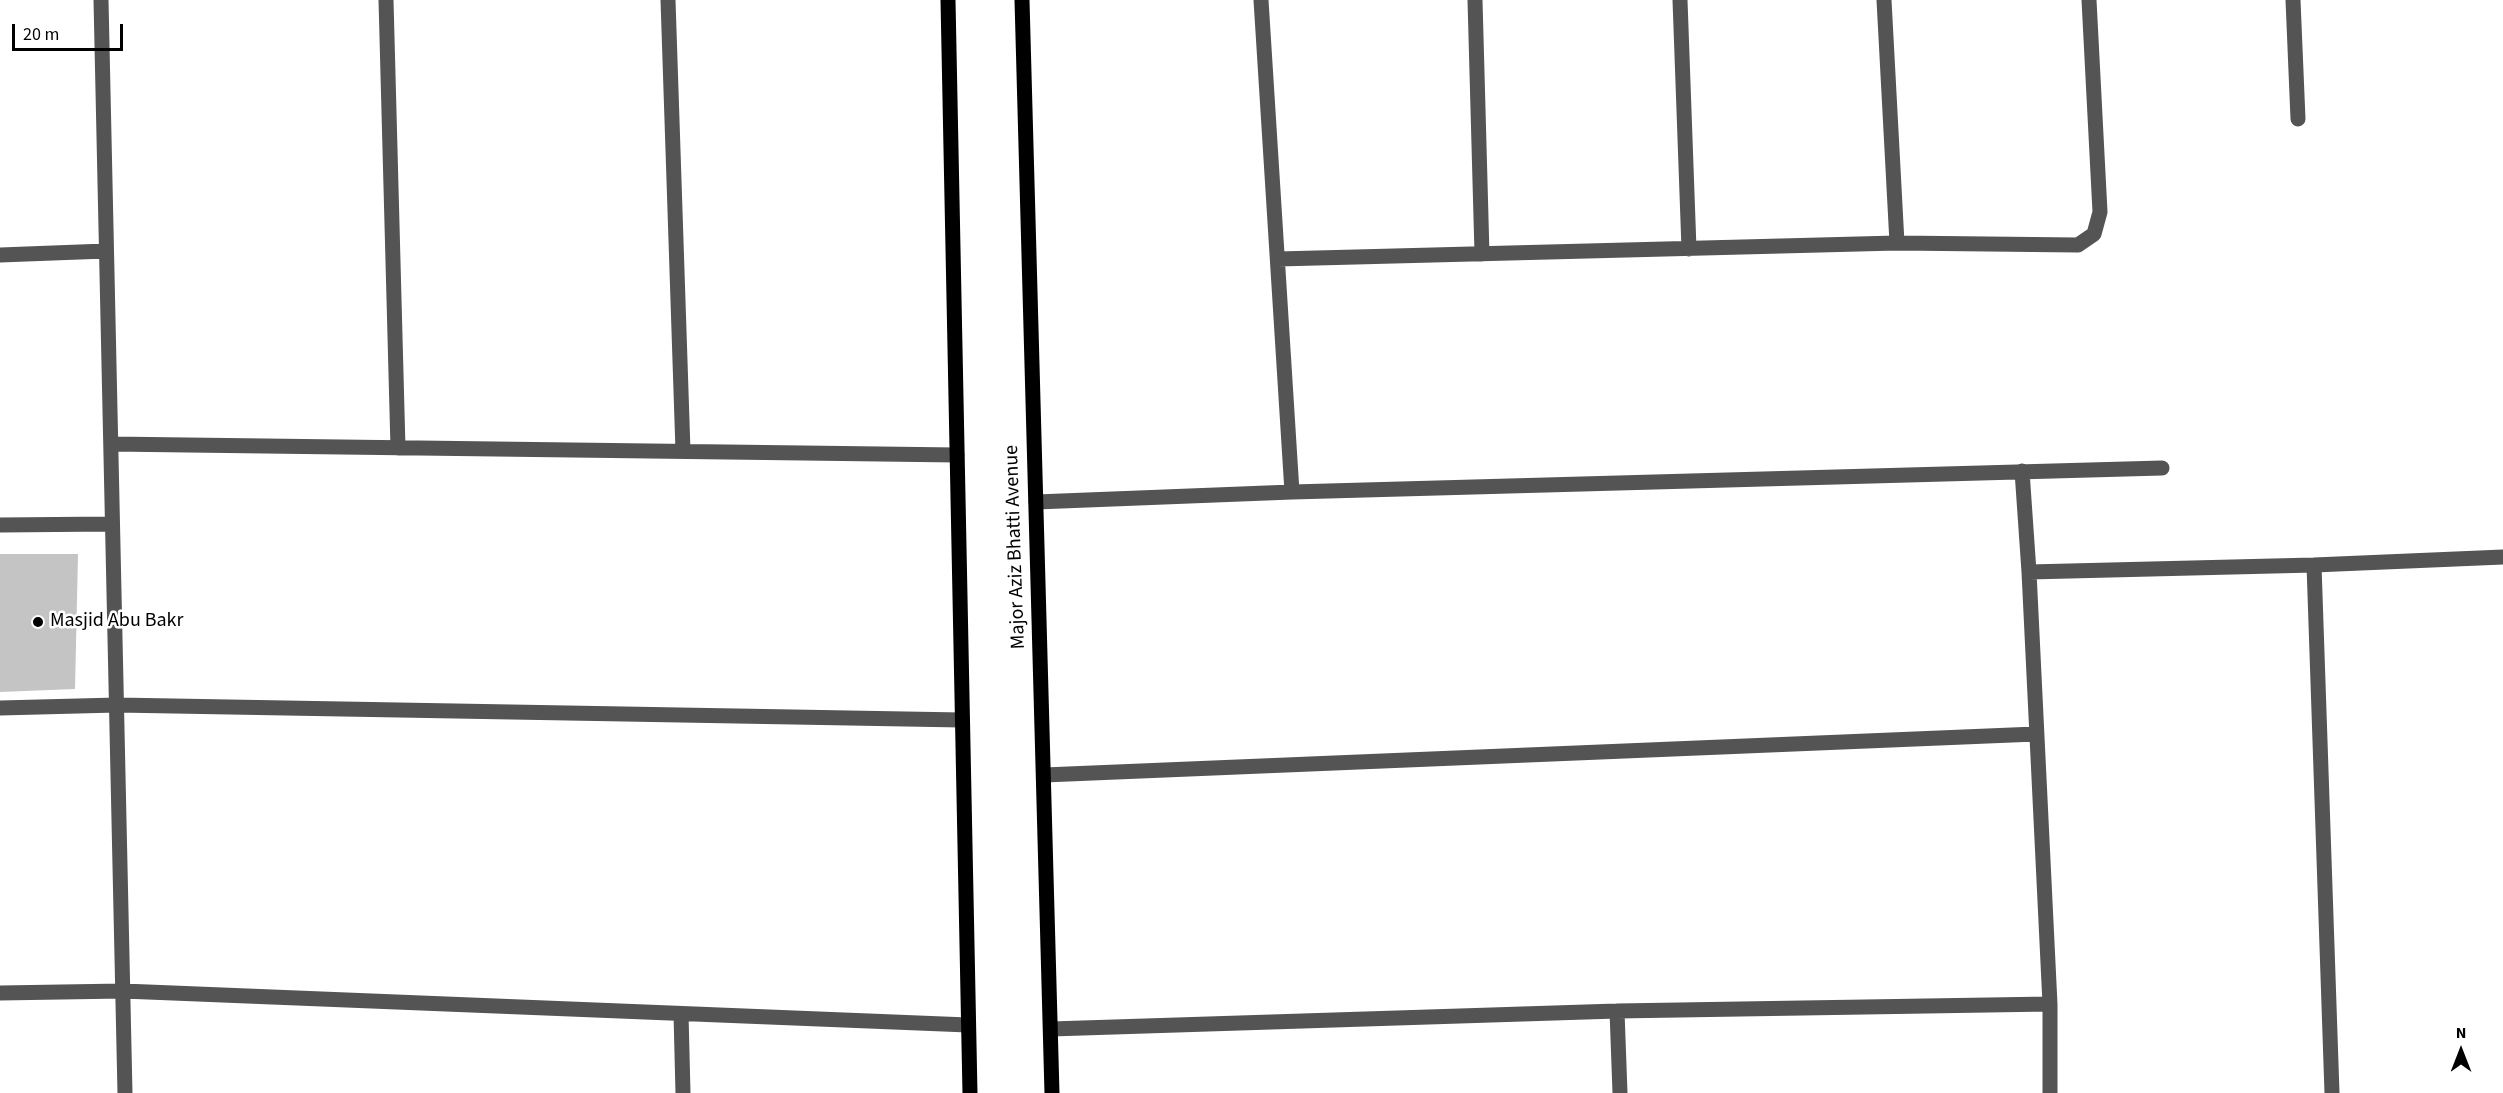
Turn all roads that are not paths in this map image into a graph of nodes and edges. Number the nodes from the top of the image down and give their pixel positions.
1 (101, 0) edge
2 (386, 0) edge
3 (668, 0) edge
4 (948, 0) edge
5 (1022, 0) edge
6 (1261, 0) edge
7 (1475, 0) edge
8 (1680, 0) edge
9 (1884, 0) edge
10 (2089, 0) edge
11 (2293, 0) edge
12 (2298, 119) dead end
13 (1897, 243) junction
14 (1689, 249) junction
15 (106, 251) junction
16 (1482, 254) junction
17 (0, 255) edge
18 (1278, 259) junction
19 (111, 444) junction
20 (398, 448) junction
21 (683, 451) junction
22 (957, 455) junction
23 (2162, 468) dead end
24 (2022, 471) junction
25 (1292, 492) junction
26 (1036, 502) junction
27 (0, 525) edge
28 (112, 525) junction
29 (2503, 557) edge
30 (2314, 565) junction
31 (2029, 572) junction
32 (117, 705) junction
33 (0, 708) edge
34 (963, 720) junction
35 (2036, 734) junction
36 (1044, 775) junction
37 (123, 991) junction
38 (0, 993) edge
39 (2050, 1004) junction
40 (1617, 1011) junction
41 (681, 1014) junction
42 (968, 1025) junction
43 (1051, 1029) junction
44 (125, 1093) edge
45 (683, 1093) edge
46 (969, 1093) edge
47 (1052, 1093) edge
48 (1620, 1093) edge
49 (2050, 1093) edge
50 (2332, 1093) edge

1 - 15 street
2 - 20 street
3 - 21 street
4 - 22 main road
5 - 26 main road, Major Aziz Bhatti Avenue
6 - 18 street
7 - 16 street
8 - 14 street
9 - 13 street
10 - 13 street
11 - 12 street
13 - 14 street
14 - 16 street
15 - 17 street
15 - 19 street
16 - 18 street
18 - 25 street
19 - 20 street
19 - 28 street
20 - 21 street
21 - 22 street
22 - 34 main road
23 - 24 street
24 - 25 street
24 - 31 street
25 - 26 street
26 - 36 main road, Major Aziz Bhatti Avenue
27 - 28 street
28 - 32 street
29 - 30 street
30 - 31 street
30 - 50 street
31 - 35 street
32 - 33 street
32 - 34 street
32 - 37 street
34 - 42 main road
35 - 36 street
35 - 39 street
36 - 43 main road, Major Aziz Bhatti Avenue
37 - 38 street
37 - 41 street
37 - 44 street
39 - 40 street
39 - 49 street
40 - 43 street
40 - 48 street
41 - 42 street
41 - 45 street
42 - 46 main road
43 - 47 main road, Major Aziz Bhatti Avenue

